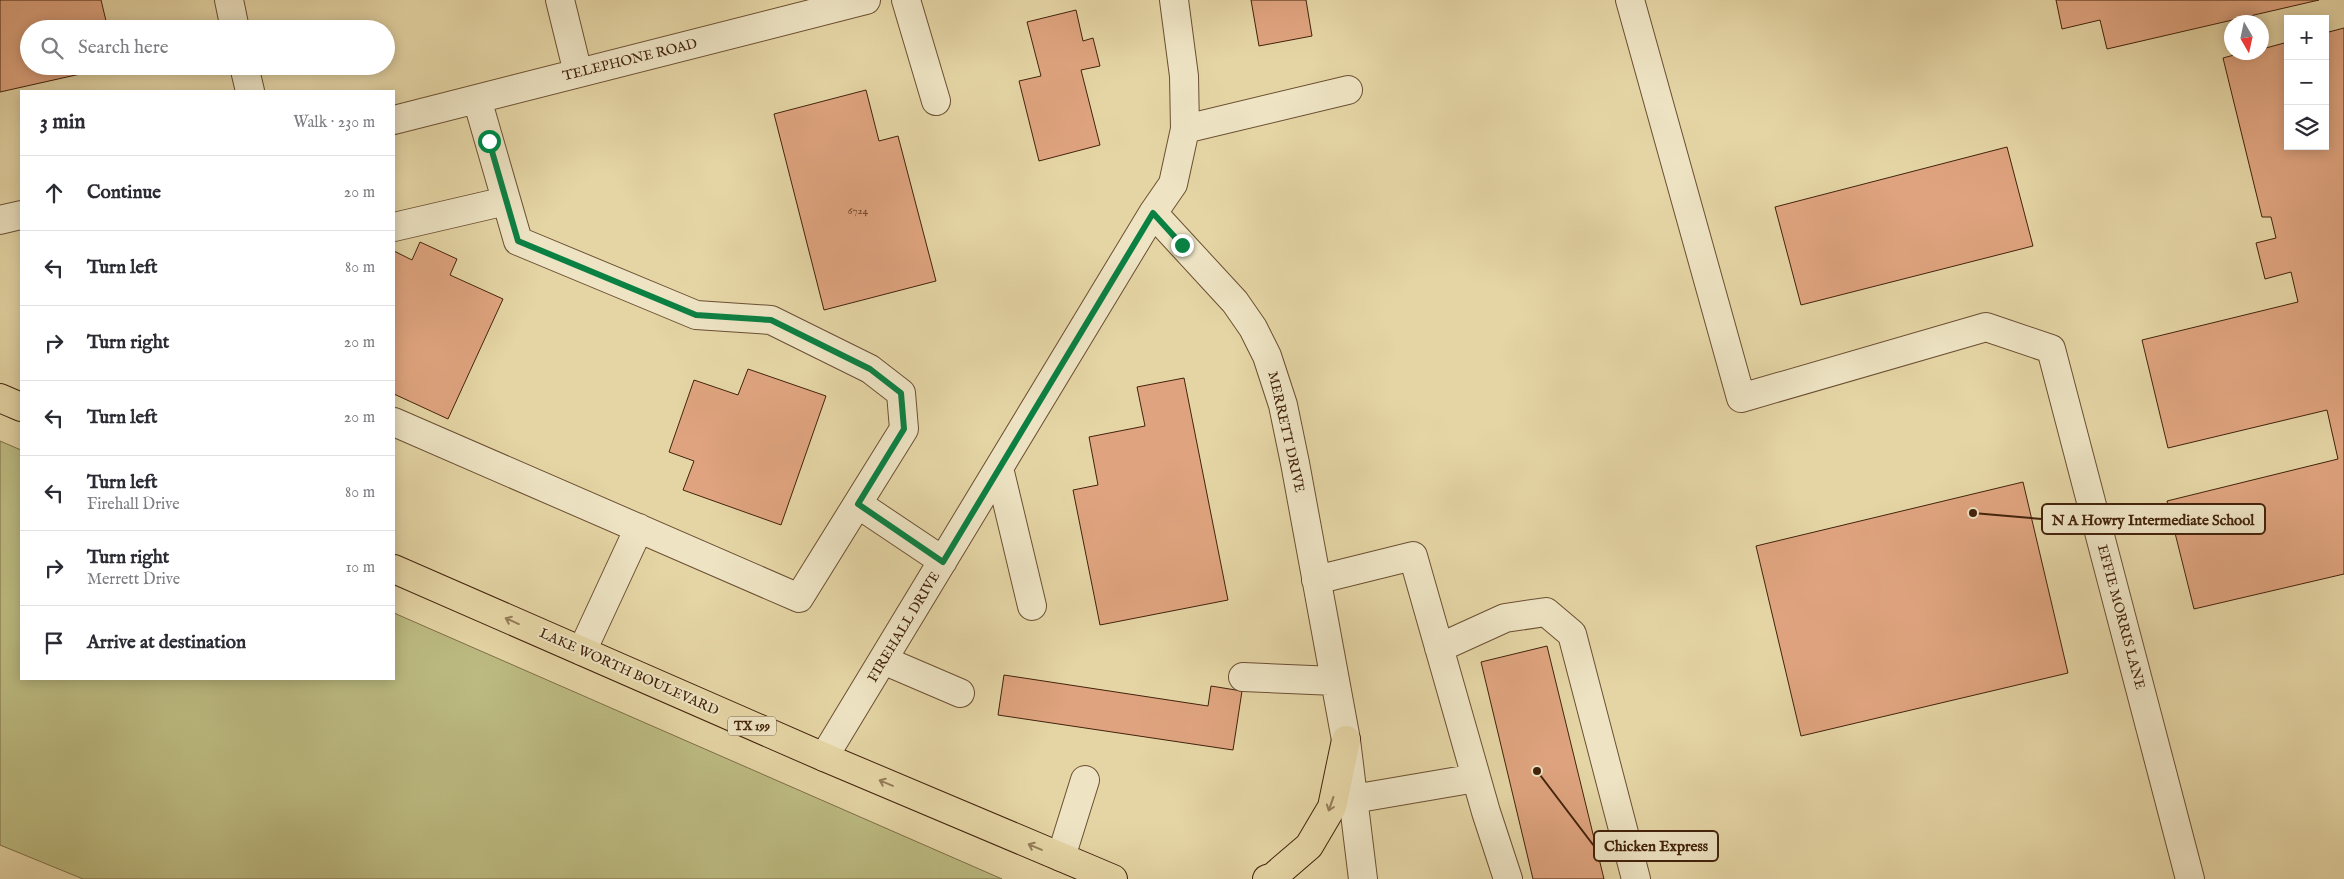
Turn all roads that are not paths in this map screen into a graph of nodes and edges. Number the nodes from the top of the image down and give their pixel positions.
1 (229, 0) edge
2 (560, 0) edge
3 (866, 0) edge
4 (906, 0) edge
5 (1174, 0) edge
6 (1630, 0) edge
7 (233, 20) edge
8 (578, 73) junction
9 (246, 75) edge
10 (250, 90) edge
11 (1348, 90) dead end
12 (477, 99) junction
13 (936, 101) dead end
14 (395, 120) edge
15 (1185, 129) junction
16 (506, 201) junction
17 (1153, 213) junction
18 (20, 215) edge
19 (0, 220) edge
20 (395, 227) edge
21 (395, 422) edge
22 (999, 468) junction
23 (858, 504) junction
24 (638, 528) junction
25 (943, 562) junction
26 (395, 569) edge
27 (1316, 580) junction
28 (1032, 606) dead end
29 (1439, 648) junction
30 (582, 651) junction
31 (883, 660) junction
32 (1243, 677) dead end
33 (1335, 681) junction
34 (960, 693) dead end
35 (1346, 740) junction
36 (824, 757) junction
37 (1476, 778) junction
38 (1085, 780) dead end
39 (1353, 798) junction
40 (1061, 857) junction
41 (1113, 879) edge
42 (1267, 879) edge
43 (1363, 879) edge
44 (1508, 879) edge
45 (1636, 879) edge
46 (2190, 879) edge

1 - 7 street
2 - 8 street
3 - 8 street, TELEPHONE ROAD
4 - 13 street
5 - 15 street
6 - 46 street, EFFIE MORRIS LANE
8 - 12 street, TELEPHONE ROAD
9 - 10 street
11 - 15 street
12 - 14 street, TELEPHONE ROAD
12 - 16 street
15 - 17 street
16 - 20 street
16 - 23 street
17 - 22 street, FIREHALL DRIVE
17 - 27 street, MERRETT DRIVE
18 - 19 street
21 - 24 street
22 - 25 street, FIREHALL DRIVE
22 - 28 street
23 - 24 street
23 - 25 street
24 - 30 street
25 - 31 street, FIREHALL DRIVE
30 -> 26 highway, LAKE WORTH BOULEVARD / TX 199
27 - 29 street
27 - 33 street, MERRETT DRIVE
29 - 37 street
29 - 45 street
30 - 36 highway, LAKE WORTH BOULEVARD / TX 199
31 - 34 street
31 - 36 street, FIREHALL DRIVE
32 - 33 street
33 - 35 street, MERRETT DRIVE
35 - 39 street, MERRETT DRIVE
35 -> 42 highway
40 -> 36 highway, LAKE WORTH BOULEVARD / TX 199
37 - 39 street
37 - 44 street
38 - 40 street
39 - 43 street, MERRETT DRIVE
40 - 41 highway, LAKE WORTH BOULEVARD / TX 199

